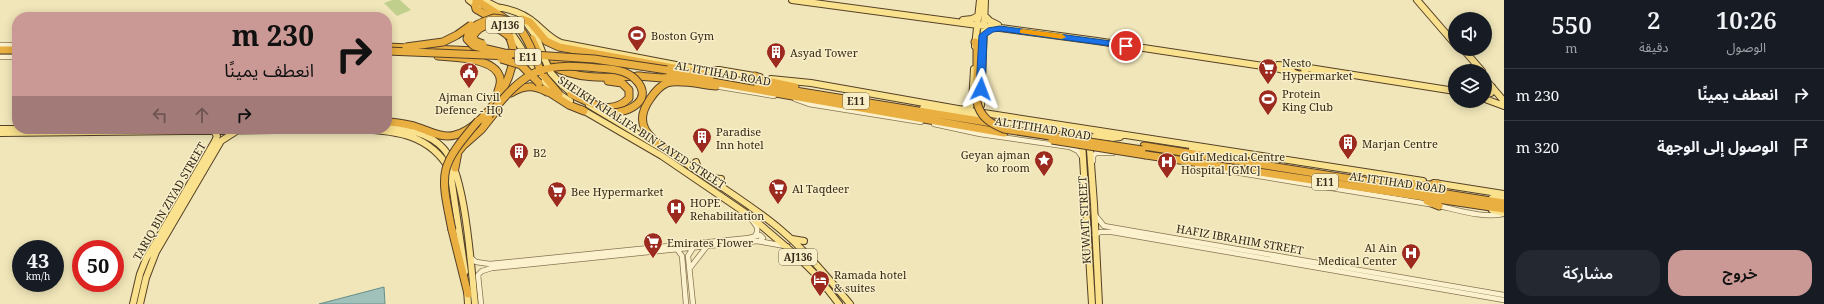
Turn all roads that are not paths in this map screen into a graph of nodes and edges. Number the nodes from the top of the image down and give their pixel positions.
1 (469, 0) edge
2 (483, 0) edge
3 (792, 0) edge
4 (818, 0) edge
5 (980, 0) edge
6 (985, 0) edge
7 (1417, 0) edge
8 (1420, 0) edge
9 (476, 2) edge
10 (496, 7) junction
11 (981, 15) junction
12 (522, 19) junction
13 (963, 22) junction
14 (980, 24) junction
15 (999, 27) junction
16 (1448, 32) edge
17 (976, 33) junction
18 (983, 35) junction
19 (1448, 36) edge
20 (510, 37) junction
21 (975, 42) joint
22 (0, 45) edge
23 (12, 45) edge
24 (392, 47) edge
25 (406, 47) junction
26 (12, 51) edge
27 (392, 51) edge
28 (0, 52) edge
29 (12, 53) edge
30 (392, 53) edge
31 (504, 53) junction
32 (441, 56) junction
33 (1465, 56) edge
34 (1469, 56) edge
35 (0, 57) edge
36 (12, 57) edge
37 (547, 58) junction
38 (1472, 64) edge
39 (1476, 64) edge
40 (1290, 66) junction
41 (553, 67) junction
42 (591, 67) junction
43 (1302, 67) junction
44 (538, 72) junction
45 (1292, 72) junction
46 (1304, 75) junction
47 (641, 76) junction
48 (755, 76) junction
49 (712, 81) junction
50 (1492, 83) edge
51 (1492, 87) edge
52 (1448, 91) edge
53 (547, 92) junction
54 (1448, 92) edge
55 (559, 94) junction
56 (571, 94) junction
57 (805, 95) junction
58 (1504, 97) edge
59 (1504, 101) edge
60 (585, 102) junction
61 (1492, 102) edge
62 (977, 104) junction
63 (814, 105) junction
64 (947, 106) junction
65 (1504, 106) edge
66 (902, 108) junction
67 (918, 108) junction
68 (963, 109) junction
69 (584, 111) junction
70 (488, 112) junction
71 (987, 113) junction
72 (996, 114) junction
73 (478, 121) junction
74 (946, 122) junction
75 (1004, 122) junction
76 (392, 124) edge
77 (392, 125) edge
78 (1057, 127) junction
79 (1074, 128) junction
80 (12, 130) edge
81 (0, 132) edge
82 (12, 132) edge
83 (392, 132) edge
84 (1093, 132) junction
85 (215, 134) edge
86 (232, 134) edge
87 (1084, 135) junction
88 (994, 136) junction
89 (1120, 137) junction
90 (464, 145) junction
91 (1058, 145) junction
92 (1208, 148) junction
93 (1144, 150) junction
94 (211, 152) junction
95 (1121, 154) junction
96 (1221, 155) junction
97 (677, 158) junction
98 (1085, 161) junction
99 (696, 162) dead end
100 (1248, 163) junction
101 (1192, 165) junction
102 (1205, 165) junction
103 (455, 168) junction
104 (1239, 169) junction
105 (699, 172) junction
106 (1085, 174) junction
107 (1092, 176) junction
108 (706, 178) junction
109 (1294, 178) junction
110 (721, 179) dead end
111 (1438, 184) junction
112 (1396, 185) junction
113 (1314, 186) junction
114 (1094, 189) junction
115 (1408, 195) junction
116 (1503, 195) edge
117 (1461, 196) junction
118 (1468, 203) junction
119 (1504, 203) edge
120 (1439, 206) junction
121 (1504, 209) edge
122 (1504, 213) edge
123 (1095, 215) junction
124 (750, 216) junction
125 (169, 224) junction
126 (1105, 228) junction
127 (1095, 235) junction
128 (756, 239) junction
129 (792, 239) junction
130 (804, 241) dead end
131 (706, 246) junction
132 (787, 246) junction
133 (693, 248) junction
134 (676, 249) junction
135 (685, 256) junction
136 (470, 257) junction
137 (1089, 258) junction
138 (789, 260) dead end
139 (486, 267) junction
140 (690, 268) junction
141 (1096, 270) junction
142 (1090, 279) junction
143 (468, 294) junction
144 (1098, 294) junction
145 (1504, 295) edge
146 (1504, 300) edge
147 (479, 303) edge
148 (133, 304) edge
149 (140, 304) edge
150 (468, 304) edge
151 (686, 304) edge
152 (693, 304) edge
153 (839, 304) edge
154 (850, 304) edge
155 (1092, 304) edge
156 (1099, 304) edge

1 - 9 main road, AJ136
2 - 10 main road, AJ136
3 - 13 main road
4 - 13 main road
5 - 11 main road
6 - 11 main road
7 - 19 main road
8 - 16 main road
9 - 20 highway
9 - 41 highway
9 - 55 main road, SHEIKH KHALIFA BIN ZAYED STREET / AJ136
10 - 12 main road, AJ136
10 - 48 main road
11 - 13 main road
11 - 14 main road
11 - 15 main road
12 - 37 main road, AJ136
12 - 49 highway
13 - 14 main road
13 - 17 main road
14 - 15 main road
14 - 17 main road
14 - 18 main road
15 - 18 main road
15 - 40 main road
15 - 45 main road
17 - 21 main road
18 - 62 main road
20 - 37 highway, bridge
20 - 70 highway
21 - 62 highway
22 - 23 street
24 - 25 highway, AL ITTIHAD ROAD / E11
25 - 31 highway, AL ITTIHAD ROAD / E11, bridge
25 - 37 highway, bridge
26 - 28 highway
27 - 37 highway, AL ITTIHAD ROAD / E11, bridge
28 - 29 highway
30 - 32 highway, bridge
31 - 37 highway, AL ITTIHAD ROAD / E11, bridge
31 - 44 highway, bridge
32 - 53 highway, bridge
32 - 70 highway
33 - 38 main road
34 - 39 main road
35 - 36 street
37 - 42 highway, bridge
37 - 49 highway, AL ITTIHAD ROAD / E11, bridge
37 - 56 main road, SHEIKH KHALIFA BIN ZAYED STREET / AJ136, bridge
40 - 43 main road
40 - 45 main road
41 - 47 highway
41 - 56 highway
42 - 44 highway, bridge
42 - 60 highway, bridge
43 - 46 main road
43 - 52 main road
44 - 47 highway, bridge
44 - 55 highway
44 - 70 highway, bridge
45 - 46 main road
46 - 54 main road
47 - 49 highway
48 - 57 highway
48 - 64 main road
49 - 57 highway, AL ITTIHAD ROAD / E11
49 - 57 highway, AL ITTIHAD ROAD / E11
49 - 63 street
49 - 97 highway
50 - 58 main road
51 - 59 main road
53 - 69 highway
53 - 90 highway
55 - 69 main road, SHEIKH KHALIFA BIN ZAYED STREET / AJ136
56 - 60 main road, SHEIKH KHALIFA BIN ZAYED STREET / AJ136
57 - 63 highway
57 - 66 highway, AL ITTIHAD ROAD / E11
57 - 74 highway, AL ITTIHAD ROAD / E11
60 - 97 main road, SHEIKH KHALIFA BIN ZAYED STREET / AJ136
61 - 65 main road
62 - 68 main road
62 - 71 main road
62 - 93 highway, bridge
63 - 88 street
64 - 67 main road
64 - 68 main road
66 - 67 main road
66 - 75 highway, AL ITTIHAD ROAD / E11
67 - 75 main road
68 - 71 main road
69 - 124 main road, SHEIKH KHALIFA BIN ZAYED STREET / AJ136
70 - 73 highway
70 - 90 highway
71 - 72 main road
72 - 75 main road
72 - 92 main road
73 - 76 highway, bridge
73 - 143 highway, bridge
74 - 88 highway
74 - 93 highway, AL ITTIHAD ROAD / E11, bridge
75 - 78 main road
75 - 93 highway, AL ITTIHAD ROAD / E11
77 - 103 main road
78 - 79 main road
78 - 91 main road
79 - 84 main road
79 - 87 main road
80 - 81 main road
81 - 82 main road
83 - 143 main road
84 - 87 main road
84 - 89 main road
85 - 94 main road, TARIQ BIN ZIYAD STREET
86 - 94 main road, TARIQ BIN ZIYAD STREET
87 - 98 main road, KUWAIT STREET
87 - 107 main road, KUWAIT STREET
88 - 91 street
89 - 95 main road
89 - 96 main road
90 - 103 highway
91 - 98 street
92 - 96 main road
92 - 111 main road
93 - 100 highway, AL ITTIHAD ROAD / E11
93 - 102 highway, AL ITTIHAD ROAD / E11
93 - 104 highway
94 - 125 main road, TARIQ BIN ZIYAD STREET
95 - 101 street
95 - 107 street
96 - 100 main road
97 - 105 main road, SHEIKH KHALIFA BIN ZAYED STREET / AJ136
98 - 106 main road, KUWAIT STREET
99 - 105 main road
100 - 112 highway, AL ITTIHAD ROAD / E11
101 - 102 highway
101 - 113 street
102 - 104 highway, AL ITTIHAD ROAD / E11
103 - 136 main road
104 - 109 highway, AL ITTIHAD ROAD / E11
105 - 108 main road, SHEIKH KHALIFA BIN ZAYED STREET / AJ136
106 - 114 main road
106 - 137 main road, KUWAIT STREET
107 - 114 main road, KUWAIT STREET
108 - 110 main road
108 - 129 main road, SHEIKH KHALIFA BIN ZAYED STREET / AJ136
109 - 113 highway
109 - 115 highway, AL ITTIHAD ROAD / E11
111 - 112 highway
111 - 116 main road
112 - 117 highway, AL ITTIHAD ROAD / E11
113 - 120 street
114 - 123 main road, KUWAIT STREET
115 - 118 highway, AL ITTIHAD ROAD / E11
115 - 120 highway
116 - 117 main road
117 - 119 highway, AL ITTIHAD ROAD / E11
118 - 121 highway, AL ITTIHAD ROAD / E11
118 - 122 main road
120 - 122 street
123 - 126 street
123 - 127 main road, KUWAIT STREET
124 - 128 street
124 - 132 main road, SHEIKH KHALIFA BIN ZAYED STREET / AJ136
125 - 148 main road, TARIQ BIN ZIYAD STREET
125 - 149 main road, TARIQ BIN ZIYAD STREET
126 - 127 street, HAFIZ IBRAHIM STREET
126 - 145 street, HAFIZ IBRAHIM STREET
126 - 146 street, HAFIZ IBRAHIM STREET
127 - 141 main road, KUWAIT STREET
128 - 131 street
128 - 132 street
128 - 139 street
129 - 130 main road
129 - 154 main road, SHEIKH KHALIFA BIN ZAYED STREET / AJ136
131 - 133 street
131 - 140 street
132 - 138 main road
132 - 153 main road, SHEIKH KHALIFA BIN ZAYED STREET / AJ136
133 - 134 street
133 - 135 street
134 - 135 street
134 - 139 street
135 - 140 street
135 - 151 street
136 - 139 street
136 - 147 main road
137 - 141 main road
137 - 142 main road, KUWAIT STREET
139 - 147 street
140 - 152 street
141 - 144 main road, KUWAIT STREET
142 - 144 main road
142 - 155 main road, KUWAIT STREET
143 - 150 main road
144 - 156 main road, KUWAIT STREET

